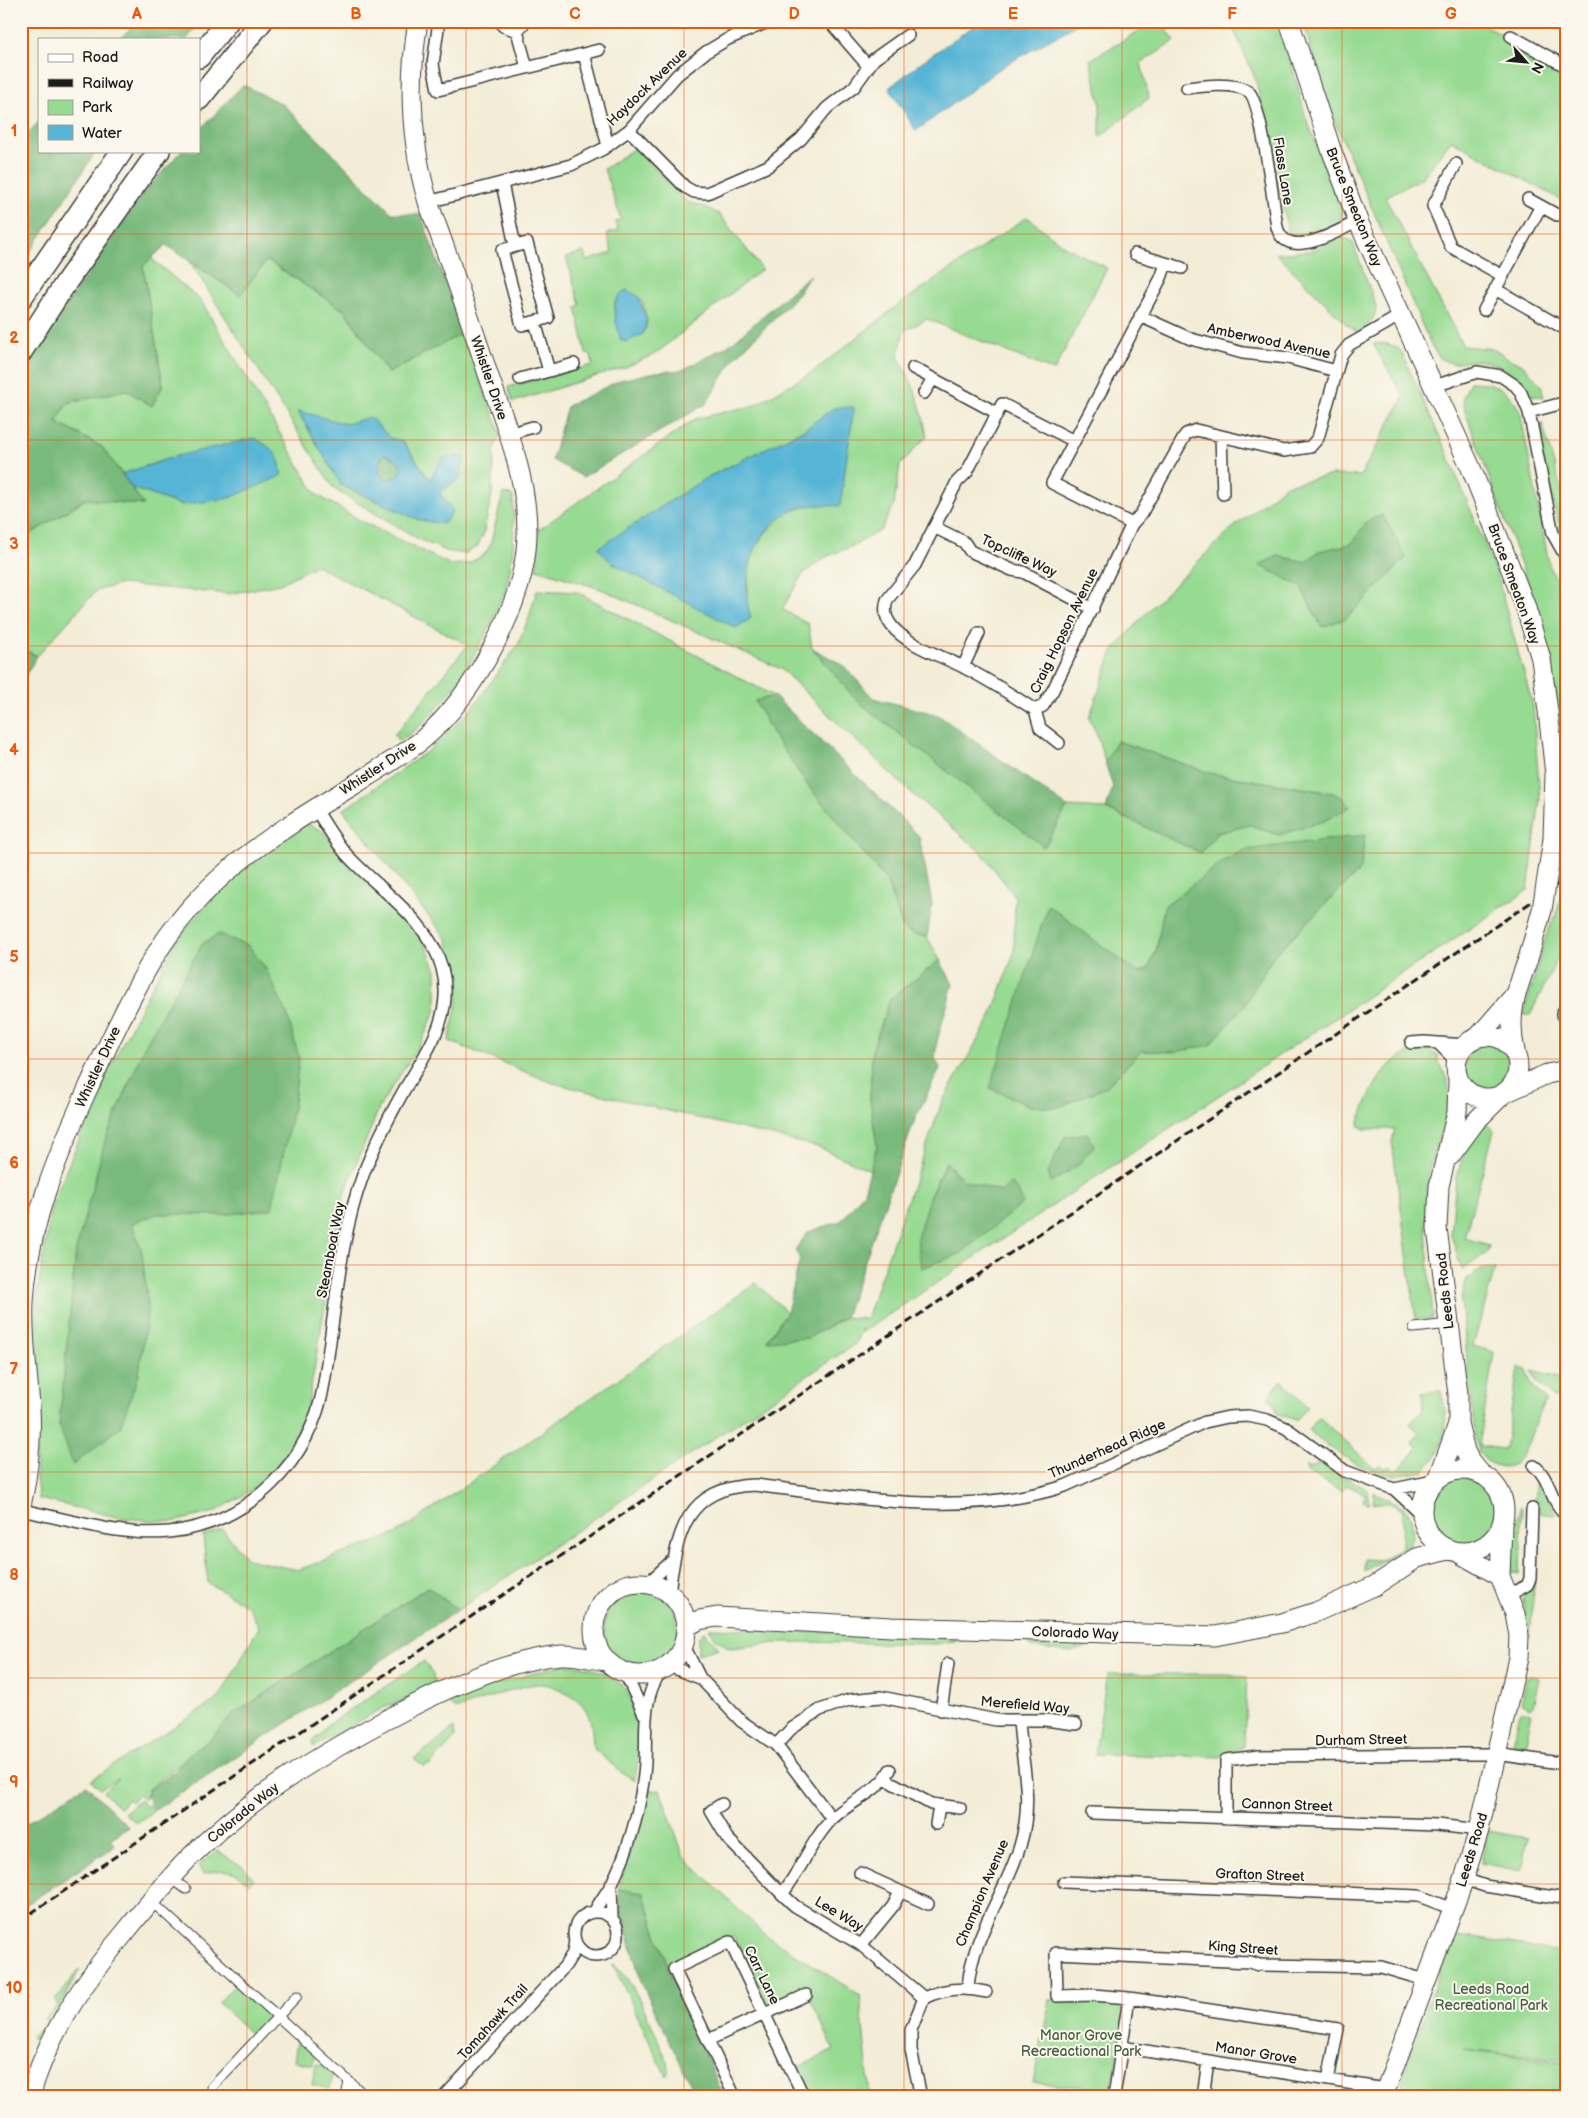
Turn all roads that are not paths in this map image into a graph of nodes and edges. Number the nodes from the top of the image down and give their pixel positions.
1 (228, 21) edge
2 (262, 21) edge
3 (418, 21) edge
4 (438, 21) edge
5 (526, 21) edge
6 (770, 21) edge
7 (830, 21) edge
8 (1289, 21) edge
9 (503, 26) dead end
10 (517, 31) junction
11 (908, 35) dead end
12 (1511, 36) dead end
13 (599, 50) dead end
14 (584, 54) junction
15 (200, 56) edge
16 (868, 66) junction
17 (1567, 67) edge
18 (527, 68) junction
19 (1186, 88) dead end
20 (200, 98) edge
21 (629, 130) junction
22 (608, 146) junction
23 (121, 152) edge
24 (157, 152) edge
25 (1456, 164) dead end
26 (502, 183) junction
27 (1528, 199) dead end
28 (428, 202) junction
29 (1541, 206) junction
30 (1557, 215) dead end
31 (1358, 221) junction
32 (515, 246) junction
33 (1135, 254) dead end
34 (1166, 264) junction
35 (1182, 268) dead end
36 (1503, 276) junction
37 (1495, 289) junction
38 (21, 298) edge
39 (1484, 310) dead end
40 (1142, 312) junction
41 (1401, 316) junction
42 (535, 322) junction
43 (1567, 330) edge
44 (21, 352) edge
45 (574, 364) dead end
46 (913, 368) dead end
47 (549, 371) junction
48 (1336, 371) junction
49 (520, 379) dead end
50 (933, 379) junction
51 (1435, 386) junction
52 (924, 393) dead end
53 (1567, 402) edge
54 (1529, 412) junction
55 (997, 413) junction
56 (533, 428) dead end
57 (508, 434) junction
58 (1221, 436) junction
59 (1074, 441) junction
60 (1223, 494) dead end
61 (1132, 524) junction
62 (934, 527) junction
63 (1567, 559) edge
64 (1093, 609) junction
65 (980, 633) dead end
66 (963, 666) junction
67 (1035, 710) junction
68 (1059, 743) dead end
69 (315, 808) junction
70 (1514, 997) junction
71 (1567, 1005) edge
72 (1567, 1022) edge
73 (1411, 1043) dead end
74 (1437, 1043) junction
75 (1467, 1047) junction
76 (1516, 1053) junction
77 (1567, 1070) edge
78 (1547, 1074) junction
79 (1458, 1080) junction
80 (1504, 1094) junction
81 (1447, 1159) junction
82 (24, 1271) edge
83 (1440, 1325) dead end
84 (1414, 1328) dead end
85 (1458, 1423) junction
86 (1534, 1466) dead end
87 (1481, 1474) junction
88 (1436, 1479) junction
89 (1394, 1489) junction
90 (21, 1508) edge
91 (1532, 1509) dead end
92 (1567, 1515) edge
93 (1423, 1520) junction
94 (1502, 1526) junction
95 (1453, 1551) junction
96 (1417, 1558) junction
97 (673, 1560) junction
98 (1500, 1576) junction
99 (648, 1583) junction
100 (672, 1595) junction
101 (1509, 1595) junction
102 (717, 1617) junction
103 (686, 1627) junction
104 (594, 1630) junction
105 (684, 1646) junction
106 (562, 1655) junction
107 (606, 1661) junction
108 (948, 1664) dead end
109 (665, 1668) junction
110 (625, 1673) junction
111 (700, 1678) junction
112 (941, 1710) junction
113 (644, 1714) junction
114 (1018, 1721) junction
115 (1076, 1724) dead end
116 (776, 1745) junction
117 (1496, 1754) junction
118 (1567, 1764) edge
119 (722, 1804) dead end
120 (939, 1806) junction
121 (960, 1808) dead end
122 (1092, 1813) dead end
123 (1226, 1818) junction
124 (832, 1819) junction
125 (936, 1824) dead end
126 (1479, 1830) junction
127 (860, 1873) dead end
128 (1464, 1879) junction
129 (176, 1882) dead end
130 (1064, 1882) dead end
131 (611, 1886) junction
132 (186, 1889) dead end
133 (900, 1892) junction
134 (782, 1894) junction
135 (1567, 1899) edge
136 (151, 1900) junction
137 (928, 1904) dead end
138 (1453, 1909) junction
139 (595, 1911) junction
140 (612, 1917) junction
141 (575, 1940) junction
142 (861, 1945) junction
143 (594, 1956) junction
144 (565, 1966) junction
145 (1425, 1980) junction
146 (968, 1987) junction
147 (986, 1992) dead end
148 (297, 1996) dead end
149 (806, 1996) dead end
150 (924, 1998) junction
151 (1129, 1998) junction
152 (764, 2014) junction
153 (278, 2016) junction
154 (708, 2040) junction
155 (1121, 2048) junction
156 (1208, 2061) junction
157 (1328, 2080) junction
158 (349, 2082) junction
159 (212, 2088) dead end
160 (362, 2093) dead end
161 (1384, 2093) edge
162 (30, 2097) edge
163 (346, 2097) edge
164 (444, 2097) edge
165 (735, 2097) edge
166 (804, 2097) edge
167 (921, 2097) edge
168 (1114, 2097) edge
169 (1203, 2097) edge

1 - 15 highway
2 - 20 highway
3 - 28 main road, Whistler Drive
4 - 18 street
5 - 10 street
6 - 21 street, Haydock Avenue
7 - 16 street
8 - 31 main road, Bruce Smeaton Way
9 - 10 street
10 - 18 street
11 - 16 street
12 - 17 street
13 - 14 street
14 - 18 street
14 - 22 street
16 - 21 street
19 - 31 street, Flass Lane
21 - 22 street, Haydock Avenue
22 - 26 street, Haydock Avenue
23 - 38 highway
24 - 44 highway
25 - 36 street
26 - 28 street, Haydock Avenue
26 - 32 street
27 - 29 street
28 - 57 main road, Whistler Drive
29 - 30 street
29 - 36 street
31 - 41 main road, Bruce Smeaton Way
32 - 42 street
32 - 42 street
33 - 34 street
34 - 35 street
34 - 40 street
36 - 37 street
37 - 39 street
37 - 43 street
40 - 48 street, Amberwood Avenue
40 - 59 street
41 - 48 street, Craig Hopson Avenue
41 - 51 main road, Bruce Smeaton Way
42 - 47 street
45 - 47 street
46 - 50 street
47 - 49 street
48 - 58 street, Craig Hopson Avenue
50 - 52 street
50 - 55 street
51 - 54 street
51 - 70 main road, Bruce Smeaton Way, bridge
53 - 54 street
54 - 63 street
55 - 59 street
55 - 62 street, Craig Hopson Avenue
56 - 57 street
57 - 69 main road, Whistler Drive
58 - 60 street
58 - 61 street, Craig Hopson Avenue
59 - 61 street
61 - 64 street, Craig Hopson Avenue
62 - 64 street, Topcliffe Way
62 - 66 street, Craig Hopson Avenue
64 - 67 street, Craig Hopson Avenue
65 - 66 street
66 - 67 street, Craig Hopson Avenue
67 - 68 street
69 - 82 main road, Whistler Drive
69 - 90 street, Steamboat Way
70 - 75 main road, Bruce Smeaton Way
70 - 76 main road, Bruce Smeaton Way
71 - 72 street
73 - 74 street
74 - 75 street
74 - 75 street
75 - 76 main road
75 - 79 main road
76 - 78 main road
76 - 80 main road
77 - 78 main road
78 - 80 main road
79 - 80 main road
79 - 81 main road, Leeds Road
80 - 81 main road
81 - 85 main road, Leeds Road
82 - 90 main road, Whistler Drive
83 - 84 street
85 - 87 main road
85 - 88 main road
86 - 92 street
87 - 88 main road
87 - 94 main road
88 - 89 street
88 - 93 main road
89 - 93 street, Thunderhead Ridge
89 - 97 street, Thunderhead Ridge
91 - 101 street
93 - 95 main road
93 - 96 main road
94 - 95 main road
94 - 98 main road, Leeds Road
95 - 96 main road, Colorado Way
95 - 98 main road
96 - 102 main road, Colorado Way
97 - 99 street, Thunderhead Ridge
97 - 100 street, Thunderhead Ridge
98 - 101 main road, Leeds Road
99 - 100 main road
99 - 104 main road
100 - 102 main road, Colorado Way
100 - 103 main road
101 - 117 main road, Leeds Road
102 - 103 main road, Colorado Way
103 - 105 main road
104 - 106 main road, Colorado Way
104 - 107 main road
105 - 109 main road
105 - 111 street
106 - 107 main road, Colorado Way
106 - 136 main road, Colorado Way
107 - 110 main road
108 - 112 street
109 - 110 main road
109 - 111 street
109 - 113 street, Tomahawk Trail
110 - 113 street, Tomahawk Trail
111 - 116 street
112 - 114 street, Merefield Way
112 - 116 street, Merefield Way
113 - 131 street, Tomahawk Trail
114 - 115 street, Merefield Way
114 - 146 street, Champion Avenue
116 - 124 street
117 - 118 street, Durham Street
117 - 123 street, Durham Street
117 - 126 main road, Leeds Road
119 - 134 street, Lee Way
120 - 121 street
120 - 124 street
120 - 125 street
122 - 123 street, Cannon Street
123 - 126 street, Cannon Street
124 - 134 street
126 - 128 main road, Leeds Road
127 - 133 street
128 - 135 street
128 - 138 main road, Leeds Road
129 - 132 street
130 - 138 street, Grafton Street
131 - 139 street, Tomahawk Trail
131 - 140 street, Tomahawk Trail
133 - 137 street
133 - 142 street
134 - 142 street, Lee Way
136 - 153 street
136 - 162 main road, Colorado Way
138 - 145 main road, Leeds Road
139 - 140 street
139 - 141 street, Tomahawk Trail
140 - 143 street, Tomahawk Trail
141 - 143 street
141 - 144 street, Tomahawk Trail
142 - 150 street, Lee Way
143 - 144 street, Tomahawk Trail
144 - 164 street, Tomahawk Trail
145 - 151 street, King Street
145 - 161 main road, Leeds Road
146 - 147 street
146 - 150 street
148 - 153 street
149 - 152 street
150 - 167 street
151 - 155 street
151 - 157 street
152 - 154 street
152 - 154 street, Carr Lane
152 - 166 street, Carr Lane
153 - 158 street
153 - 159 street
154 - 165 street, Carr Lane
155 - 156 street, Manor Grove
155 - 168 street
156 - 157 street, Manor Grove
156 - 169 street
157 - 161 street, Manor Grove
158 - 160 street
158 - 163 street

